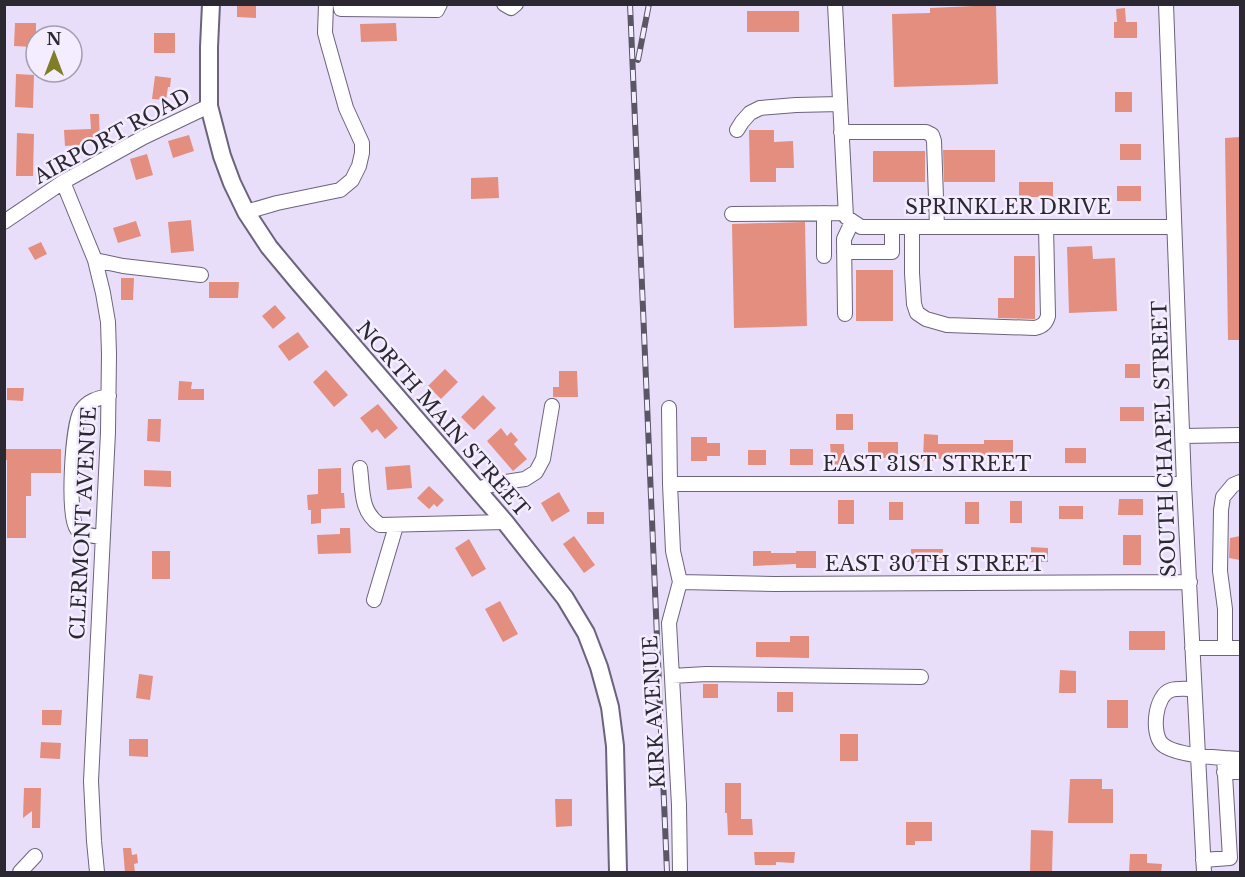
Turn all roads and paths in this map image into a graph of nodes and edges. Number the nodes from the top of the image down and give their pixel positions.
1 (211, 4) edge
2 (326, 4) edge
3 (340, 4) edge
4 (440, 4) edge
5 (504, 4) edge
6 (516, 4) edge
7 (835, 4) edge
8 (1166, 4) edge
9 (840, 104) junction
10 (209, 106) junction
11 (737, 130) dead end
12 (841, 132) junction
13 (63, 182) junction
14 (246, 212) junction
15 (824, 213) junction
16 (732, 214) dead end
17 (848, 217) junction
18 (4, 222) edge
19 (892, 227) junction
20 (912, 227) junction
21 (937, 227) junction
22 (1046, 227) junction
23 (1173, 227) junction
24 (844, 252) junction
25 (824, 256) dead end
26 (95, 260) junction
27 (201, 275) dead end
28 (845, 314) dead end
29 (109, 396) junction
30 (552, 406) dead end
31 (669, 408) dead end
32 (1240, 435) edge
33 (1182, 436) junction
34 (360, 468) dead end
35 (1240, 482) edge
36 (670, 484) junction
37 (1184, 484) junction
38 (477, 489) junction
39 (506, 522) junction
40 (396, 525) junction
41 (103, 537) junction
42 (680, 582) junction
43 (1190, 582) junction
44 (374, 600) dead end
45 (1192, 648) junction
46 (1225, 648) junction
47 (1240, 648) edge
48 (672, 676) junction
49 (921, 677) dead end
50 (1194, 689) junction
51 (1197, 756) junction
52 (1240, 759) edge
53 (1224, 765) junction
54 (1240, 772) edge
55 (1240, 789) edge
56 (1225, 790) junction
57 (1234, 827) edge
58 (35, 856) dead end
59 (1235, 857) edge
60 (1203, 866) edge
61 (20, 873) edge
62 (97, 873) edge
63 (618, 873) edge
64 (680, 873) edge

1 - 10 main road, NORTH MAIN STREET
2 - 14 street
3 - 4 street
5 - 6 street
7 - 9 street
8 - 23 street, SOUTH CHAPEL STREET
9 - 11 street
9 - 12 street
10 - 13 street, AIRPORT ROAD
10 - 14 main road, NORTH MAIN STREET
12 - 17 street
12 - 21 street
13 - 18 street, AIRPORT ROAD
13 - 26 street, CLERMONT AVENUE
14 - 38 main road, NORTH MAIN STREET
15 - 16 street, SPRINKLER DRIVE
15 - 17 street, SPRINKLER DRIVE
15 - 25 street
17 - 19 street, SPRINKLER DRIVE
17 - 24 street
19 - 20 street, SPRINKLER DRIVE
19 - 24 street
20 - 21 street, SPRINKLER DRIVE
20 - 22 street
21 - 22 street, SPRINKLER DRIVE
22 - 23 street, SPRINKLER DRIVE
23 - 33 street, SOUTH CHAPEL STREET
24 - 28 street
26 - 27 street
26 - 29 street, CLERMONT AVENUE
29 - 41 street, CLERMONT AVENUE
29 - 41 street
30 - 38 street
31 - 36 street, KIRK AVENUE
32 - 33 street
33 - 37 street, SOUTH CHAPEL STREET
34 - 40 street
35 - 46 street
36 - 37 street, EAST 31ST STREET
36 - 42 street, KIRK AVENUE
37 - 43 street, SOUTH CHAPEL STREET
38 - 39 main road, NORTH MAIN STREET
39 - 40 street
39 - 63 main road, NORTH MAIN STREET
40 - 44 street
41 - 62 street, CLERMONT AVENUE
42 - 43 street, EAST 30TH STREET
42 - 48 street, KIRK AVENUE
43 - 45 street, SOUTH CHAPEL STREET
45 - 46 street
45 - 50 street, SOUTH CHAPEL STREET
46 - 47 street
48 - 49 street
48 - 64 street, KIRK AVENUE
50 - 51 street, SOUTH CHAPEL STREET
50 - 51 street
51 - 53 street
51 - 60 street, SOUTH CHAPEL STREET
52 - 53 street
53 - 54 street
53 - 56 street
55 - 56 street
56 - 57 street
57 - 59 street
58 - 61 street
59 - 60 street

